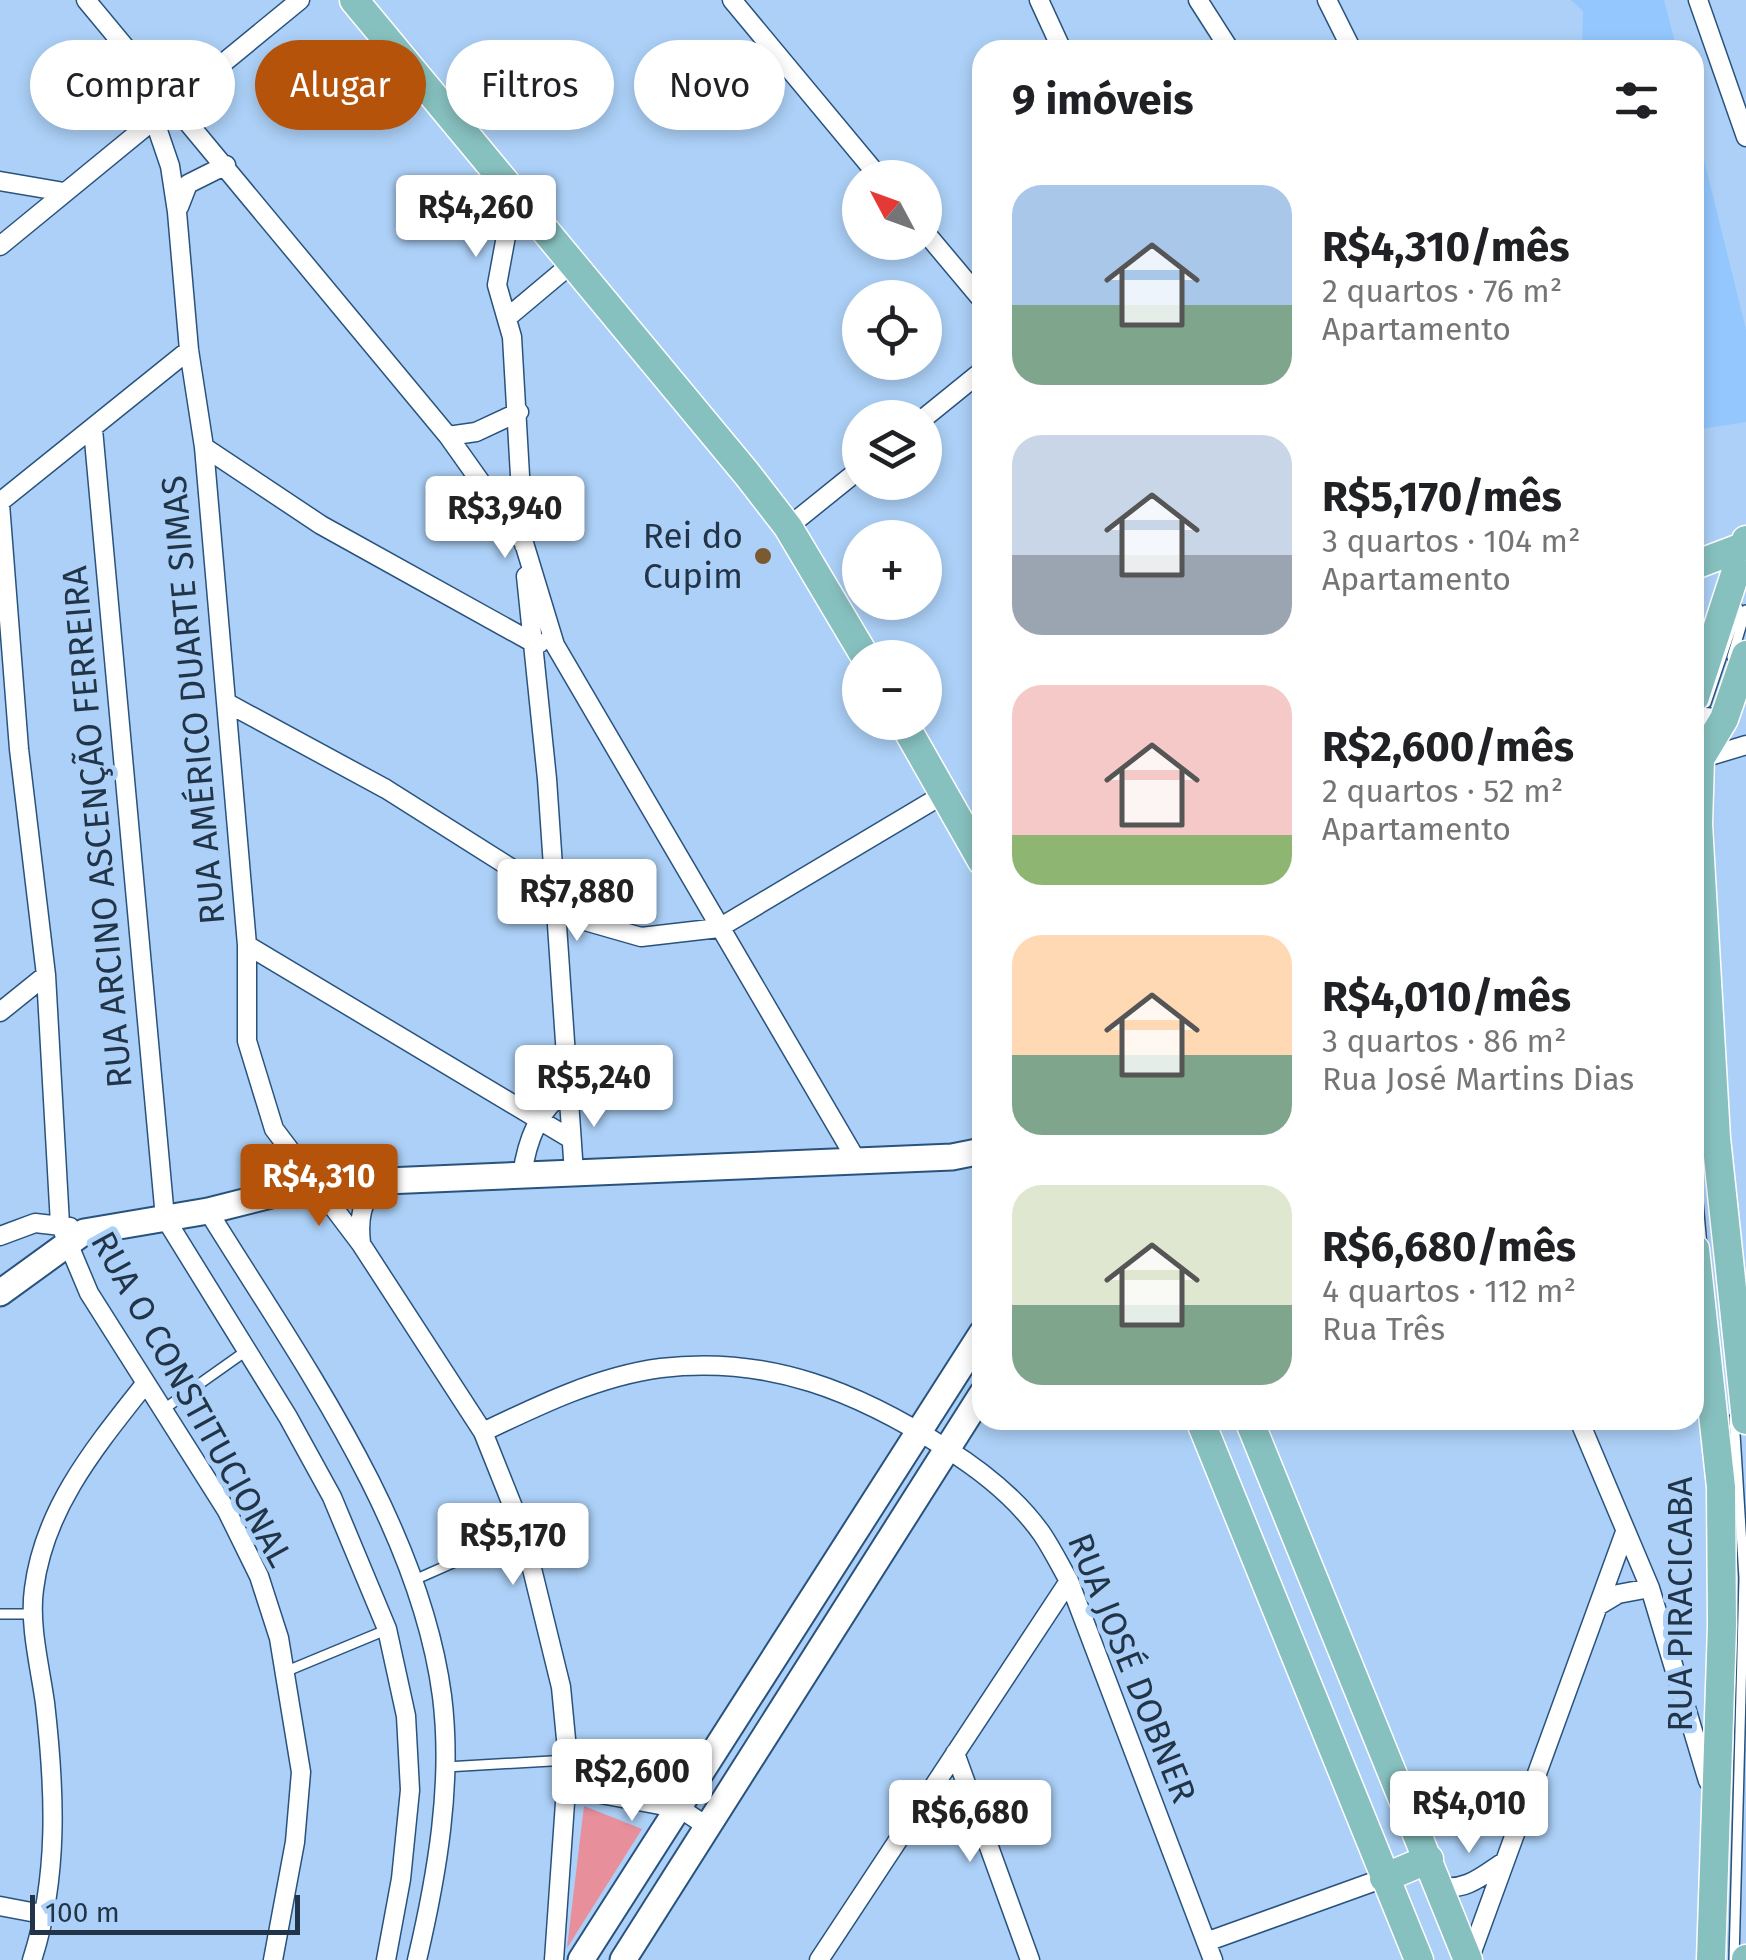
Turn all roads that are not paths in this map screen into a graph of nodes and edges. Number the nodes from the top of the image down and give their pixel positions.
1 (86, 0) edge
2 (300, 0) edge
3 (354, 0) edge
4 (732, 0) edge
5 (1039, 0) edge
6 (1327, 0) edge
7 (1698, 0) edge
8 (1203, 2) edge
9 (121, 40) edge
10 (1057, 40) edge
11 (1224, 40) edge
12 (1347, 40) edge
13 (235, 55) edge
14 (145, 130) edge
15 (158, 130) edge
16 (197, 130) edge
17 (1746, 137) edge
18 (865, 160) edge
19 (226, 165) junction
20 (0, 181) edge
21 (64, 192) junction
22 (519, 203) junction
23 (177, 212) junction
24 (0, 246) edge
25 (942, 252) edge
26 (570, 265) junction
27 (972, 288) edge
28 (508, 317) junction
29 (189, 350) junction
30 (972, 379) edge
31 (942, 403) edge
32 (518, 412) junction
33 (93, 430) junction
34 (448, 436) junction
35 (204, 448) junction
36 (842, 484) edge
37 (0, 503) edge
38 (788, 527) junction
39 (524, 543) junction
40 (1745, 543) edge
41 (1704, 561) edge
42 (1741, 598) dead end
43 (1746, 610) edge
44 (855, 640) edge
45 (530, 642) junction
46 (555, 644) junction
47 (1746, 655) edge
48 (229, 704) junction
49 (1704, 716) edge
50 (913, 740) edge
51 (1746, 745) edge
52 (19, 748) junction
53 (1704, 756) edge
54 (0, 763) edge
55 (944, 794) junction
56 (972, 843) edge
57 (552, 894) junction
58 (719, 928) junction
59 (1704, 929) edge
60 (248, 945) junction
61 (46, 975) junction
62 (0, 1012) edge
63 (568, 1090) junction
64 (1704, 1094) edge
65 (538, 1121) junction
66 (570, 1139) junction
67 (972, 1153) edge
68 (952, 1157) junction
69 (858, 1161) junction
70 (972, 1162) edge
71 (574, 1173) junction
72 (522, 1175) junction
73 (377, 1181) junction
74 (315, 1184) junction
75 (208, 1211) junction
76 (165, 1218) junction
77 (70, 1233) junction
78 (0, 1236) edge
79 (361, 1244) junction
80 (1704, 1249) edge
81 (0, 1293) edge
82 (1704, 1331) edge
83 (972, 1350) edge
84 (246, 1351) junction
85 (145, 1384) junction
86 (164, 1409) junction
87 (972, 1410) edge
88 (1746, 1420) edge
89 (1204, 1430) edge
90 (1253, 1430) edge
91 (1583, 1430) edge
92 (483, 1432) junction
93 (922, 1432) junction
94 (948, 1450) junction
95 (523, 1532) junction
96 (1625, 1532) junction
97 (412, 1581) junction
98 (1068, 1581) junction
99 (1650, 1588) junction
100 (1598, 1607) junction
101 (0, 1614) edge
102 (34, 1614) junction
103 (387, 1629) junction
104 (287, 1671) junction
105 (1708, 1735) junction
106 (955, 1753) junction
107 (568, 1760) junction
108 (444, 1768) junction
109 (569, 1788) junction
110 (680, 1810) junction
111 (708, 1827) junction
112 (1429, 1859) junction
113 (1506, 1861) junction
114 (1384, 1878) junction
115 (1439, 1886) junction
116 (0, 1906) edge
117 (46, 1915) junction
118 (833, 1939) junction
119 (1210, 1951) edge
120 (32, 1960) edge
121 (272, 1960) edge
122 (386, 1960) edge
123 (417, 1960) edge
124 (554, 1960) edge
125 (581, 1960) edge
126 (622, 1960) edge
127 (820, 1960) edge
128 (841, 1960) edge
129 (1030, 1960) edge
130 (1419, 1960) edge
131 (1469, 1960) edge
132 (1711, 1960) edge
133 (1720, 1960) edge
134 (1734, 1960) edge

1 - 9 street
2 - 13 street
3 - 22 main road
4 - 18 street
5 - 10 street
6 - 12 street
7 - 17 street
8 - 11 street
14 - 21 street
15 - 23 street, RUA AMÉRICO DUARTE SIMAS
16 - 19 street
19 - 23 street
19 - 34 street
20 - 21 street
21 - 24 street
22 - 26 main road
22 - 28 street
23 - 29 street, RUA AMÉRICO DUARTE SIMAS
25 - 27 street
26 - 28 street
26 - 38 main road
28 - 32 street
29 - 33 street
29 - 35 street, RUA AMÉRICO DUARTE SIMAS
30 - 31 street
32 - 34 street
32 - 39 street
33 - 37 street
33 - 76 street, RUA ARCINO ASCENÇÃO FERREIRA
34 - 39 street
35 - 45 street
35 - 48 street, RUA AMÉRICO DUARTE SIMAS
36 - 38 street
37 - 52 street
38 - 44 main road
39 - 45 street
39 - 46 street
40 - 41 main road
40 - 49 main road
42 - 49 lane
43 - 49 lane
45 - 46 street
45 - 57 street
46 - 58 street
47 - 49 main road
48 - 57 street
48 - 60 street, RUA AMÉRICO DUARTE SIMAS
50 - 55 main road
51 - 53 street
52 - 54 street
52 - 61 street
55 - 56 main road
55 - 58 street
57 - 58 street
57 - 63 street
58 - 69 street
59 - 88 main road
60 - 65 street
60 - 74 street, RUA AMÉRICO DUARTE SIMAS
61 - 62 street
61 - 77 street
63 - 65 street
63 - 66 street
64 - 134 lane
65 - 66 street
65 - 72 street
66 - 71 street
67 - 68 main road
68 - 69 main road
68 - 70 main road
69 - 71 main road
71 - 72 main road
72 - 73 main road
73 - 74 main road
73 - 79 street
74 - 75 main road
74 - 79 street, RUA AMÉRICO DUARTE SIMAS
75 - 76 main road
75 - 97 street
76 - 77 main road
76 - 84 street
77 - 78 street
77 - 81 main road
77 - 85 street, RUA O CONSTITUCIONAL
79 - 92 street, RUA AMÉRICO DUARTE SIMAS
80 - 133 lane
82 - 105 main road, RUA PIRACICABA
83 - 93 main road
84 - 86 lane
84 - 103 street
85 - 86 street, RUA O CONSTITUCIONAL
85 - 102 street
86 - 104 street, RUA O CONSTITUCIONAL
87 - 94 main road
89 - 114 main road
90 - 112 main road
91 - 96 street
92 - 93 street, RUA JOSÉ DOBNER
92 - 95 street, RUA AMÉRICO DUARTE SIMAS
93 - 94 street, RUA JOSÉ DOBNER
93 - 110 main road
94 - 98 street, RUA JOSÉ DOBNER
94 - 111 main road
95 - 97 lane
95 - 107 street, RUA AMÉRICO DUARTE SIMAS
96 - 99 street
96 - 100 street
97 - 108 street
98 - 106 street
98 - 119 street, RUA JOSÉ DOBNER
99 - 100 street
99 - 105 street
100 - 113 street
101 - 102 lane
102 - 117 street
103 - 104 lane
103 - 122 street
104 - 121 street, RUA O CONSTITUCIONAL
105 - 132 main road, RUA PIRACICABA
106 - 118 street
106 - 129 street
107 - 108 lane
107 - 109 street, RUA AMÉRICO DUARTE SIMAS
108 - 123 street
109 - 110 street
109 - 124 street, RUA AMÉRICO DUARTE SIMAS
110 - 111 street
110 - 125 main road
111 - 126 main road
112 - 114 main road
112 - 115 main road
113 - 115 street
113 - 131 street
114 - 119 street
114 - 130 main road
115 - 131 main road
116 - 117 street
117 - 120 street
118 - 127 street
118 - 128 street

